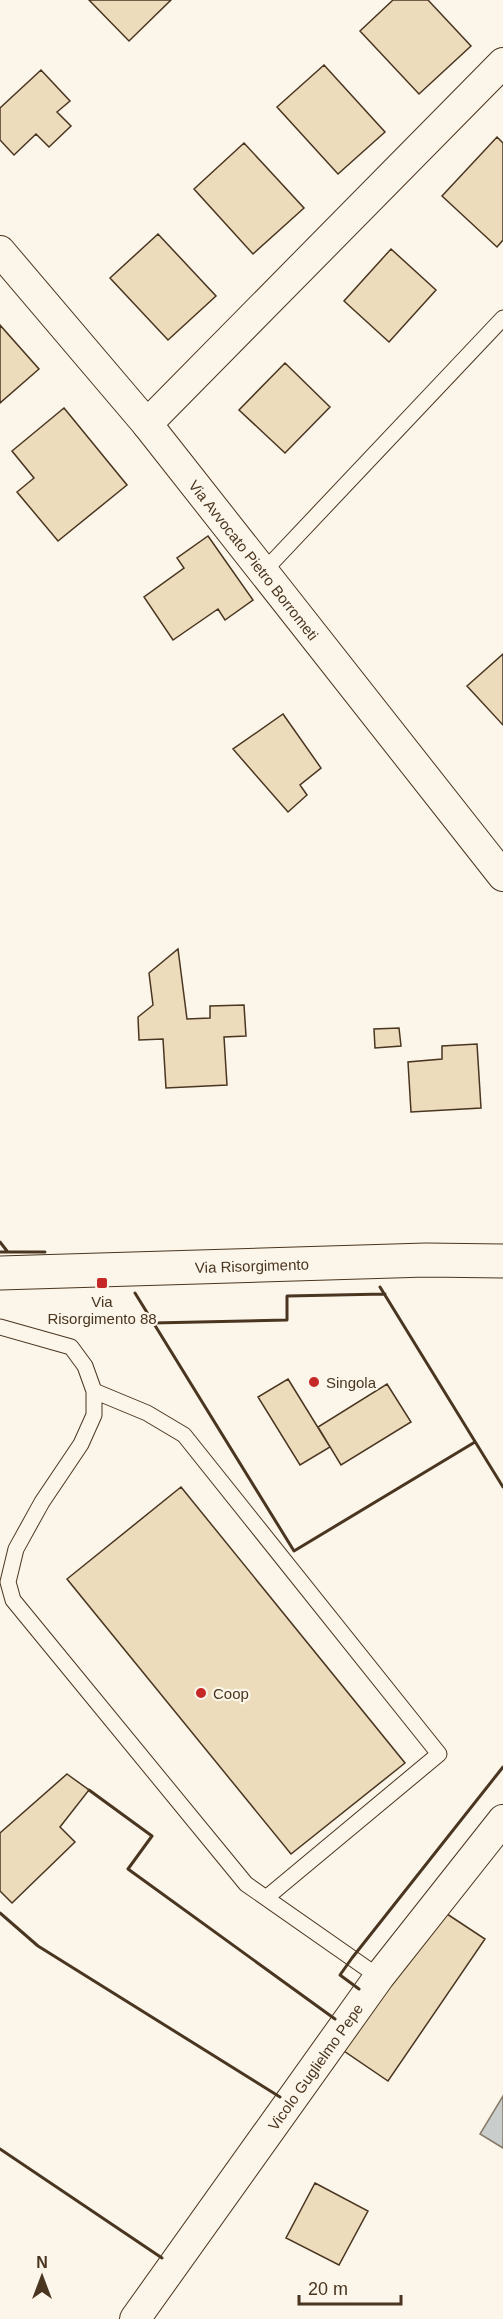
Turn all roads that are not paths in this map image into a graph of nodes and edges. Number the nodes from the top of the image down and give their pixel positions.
1 (503, 63) edge
2 (0, 251) edge
3 (503, 318) edge
4 (147, 424) junction
5 (263, 572) junction
6 (503, 876) edge
7 (503, 1261) edge
8 (0, 1273) edge
9 (0, 1327) edge
10 (94, 1391) junction
11 (503, 1820) edge
12 (266, 1898) junction
13 (379, 1977) junction
14 (135, 2319) edge

1 - 4 street
2 - 4 street, Via Avvocato Pietro Borrometi
3 - 5 lane
4 - 5 street, Via Avvocato Pietro Borrometi
5 - 6 street, Via Avvocato Pietro Borrometi
7 - 8 street, Via Risorgimento
9 - 10 lane
10 - 12 lane
10 - 12 lane
11 - 13 street, Vicolo Guglielmo Pepe
12 - 13 lane
13 - 14 street, Vicolo Guglielmo Pepe

